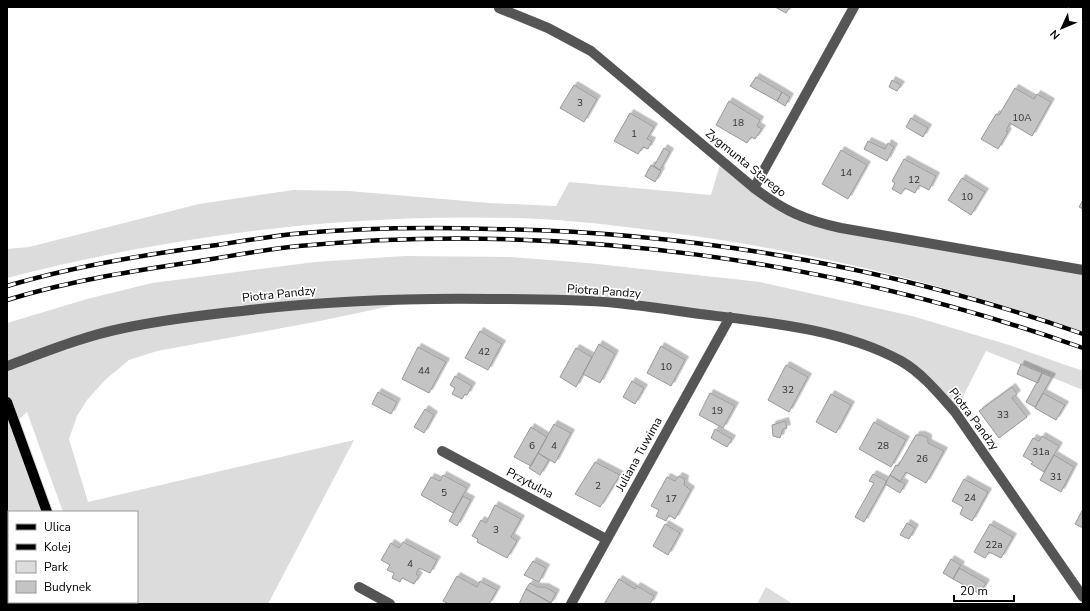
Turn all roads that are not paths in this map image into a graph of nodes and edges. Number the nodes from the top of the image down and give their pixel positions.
1 (854, 7) edge
2 (499, 8) dead end
3 (754, 188) junction
4 (1083, 270) edge
5 (730, 317) junction
6 (7, 366) edge
7 (7, 402) edge
8 (442, 451) dead end
9 (47, 511) edge
10 (606, 539) junction
11 (359, 587) dead end
12 (1083, 597) edge
13 (390, 604) edge
14 (571, 604) edge

1 - 3 street
2 - 3 street, Zygmunta Starego
3 - 4 street, Zygmunta Starego
5 - 6 street, Piotra Pandzy
5 - 10 street, Juliana Tuwima
5 - 12 street, Piotra Pandzy
7 - 9 main road
8 - 10 street, Przytulna
10 - 14 street, Juliana Tuwima
11 - 13 street

